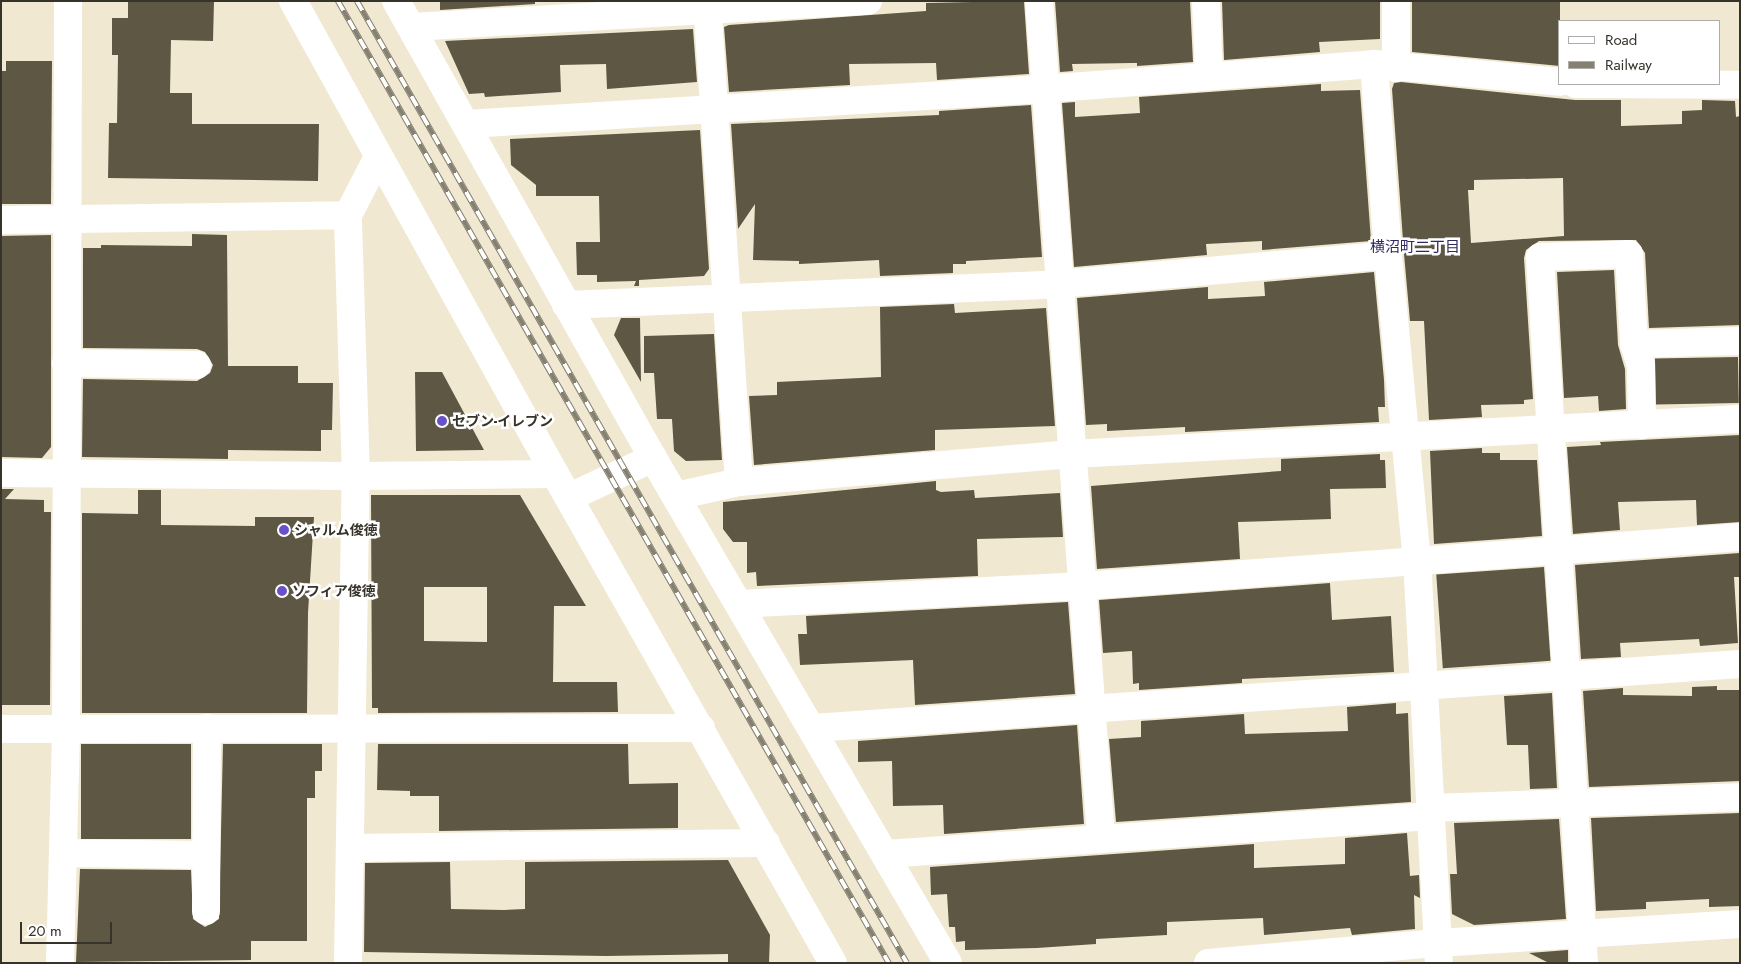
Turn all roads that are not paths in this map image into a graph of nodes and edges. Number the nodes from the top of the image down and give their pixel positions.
1 (68, 1) edge
2 (293, 1) edge
3 (396, 1) edge
4 (868, 1) edge
5 (1039, 1) edge
6 (1206, 1) edge
7 (1396, 1) edge
8 (707, 5) edge
9 (412, 27) junction
10 (1385, 66) junction
11 (1209, 76) junction
12 (1558, 82) edge
13 (1721, 85) edge
14 (1740, 85) edge
15 (1043, 89) junction
16 (712, 110) junction
17 (467, 124) junction
18 (378, 157) junction
19 (348, 215) junction
20 (66, 219) junction
21 (1, 220) edge
22 (1388, 255) junction
23 (1059, 284) junction
24 (726, 301) junction
25 (566, 305) junction
26 (1740, 341) edge
27 (1634, 344) junction
28 (66, 363) junction
29 (197, 366) dead end
30 (1740, 419) edge
31 (1642, 425) junction
32 (1549, 430) junction
33 (1405, 439) junction
34 (1072, 454) junction
35 (653, 458) junction
36 (67, 472) junction
37 (1, 473) edge
38 (555, 474) junction
39 (356, 476) junction
40 (739, 482) junction
41 (676, 496) junction
42 (570, 497) junction
43 (1740, 537) edge
44 (1559, 549) junction
45 (1417, 560) junction
46 (1083, 586) junction
47 (739, 604) junction
48 (1740, 664) edge
49 (1566, 678) junction
50 (1424, 688) junction
51 (1093, 706) junction
52 (66, 728) junction
53 (207, 728) junction
54 (351, 728) junction
55 (702, 728) junction
56 (813, 728) junction
57 (1, 729) edge
58 (1740, 796) edge
59 (1574, 804) junction
60 (1430, 812) junction
61 (1102, 837) junction
62 (766, 843) junction
63 (350, 848) junction
64 (63, 853) junction
65 (886, 854) junction
66 (206, 855) junction
67 (206, 911) dead end
68 (1740, 924) edge
69 (1581, 934) junction
70 (1439, 953) edge
71 (60, 963) edge
72 (348, 963) edge
73 (833, 963) edge
74 (948, 963) edge
75 (1208, 963) edge
76 (1584, 963) edge

1 - 20 street
2 - 18 street
3 - 9 street
4 - 8 street
5 - 15 street
6 - 11 street
7 - 10 street
8 - 9 street
8 - 16 street
9 - 17 street
10 - 11 street
10 - 12 street
10 - 22 street
11 - 15 street
13 - 14 street
15 - 16 street
15 - 23 street
16 - 17 street
16 - 24 street
17 - 25 street
18 - 19 street
18 - 38 street
19 - 20 street
19 - 39 street
20 - 21 street
20 - 28 street
22 - 23 street
22 - 33 street
23 - 24 street
23 - 34 street
24 - 25 street
24 - 40 street
25 - 35 street
26 - 27 street
27 - 31 street
27 - 32 street
28 - 29 street
28 - 36 street
30 - 31 street
31 - 32 street
32 - 33 street
32 - 44 street
33 - 34 street
33 - 45 street
34 - 40 street
34 - 46 street
35 - 41 street
35 - 42 street
36 - 37 street
36 - 39 street
36 - 52 street
38 - 39 street
38 - 42 street
39 - 54 street
40 - 41 street
41 - 47 street
42 - 55 street
43 - 44 street
44 - 45 street
44 - 49 street
45 - 46 street
45 - 50 street
46 - 47 street
46 - 51 street
47 - 56 street
48 - 49 street
49 - 50 street
49 - 59 street
50 - 51 street
50 - 60 street
51 - 56 street
51 - 61 street
52 - 53 street
52 - 57 street
52 - 64 street
53 - 54 street
53 - 66 street
54 - 55 street
54 - 63 street
55 - 62 street
56 - 65 street
58 - 59 street
59 - 60 street
59 - 69 street
60 - 61 street
60 - 70 street
61 - 65 street
62 - 63 street
62 - 73 street
63 - 72 street
64 - 66 street
64 - 71 street
65 - 74 street
66 - 67 street
68 - 69 street
69 - 70 street
69 - 76 street
70 - 75 street

